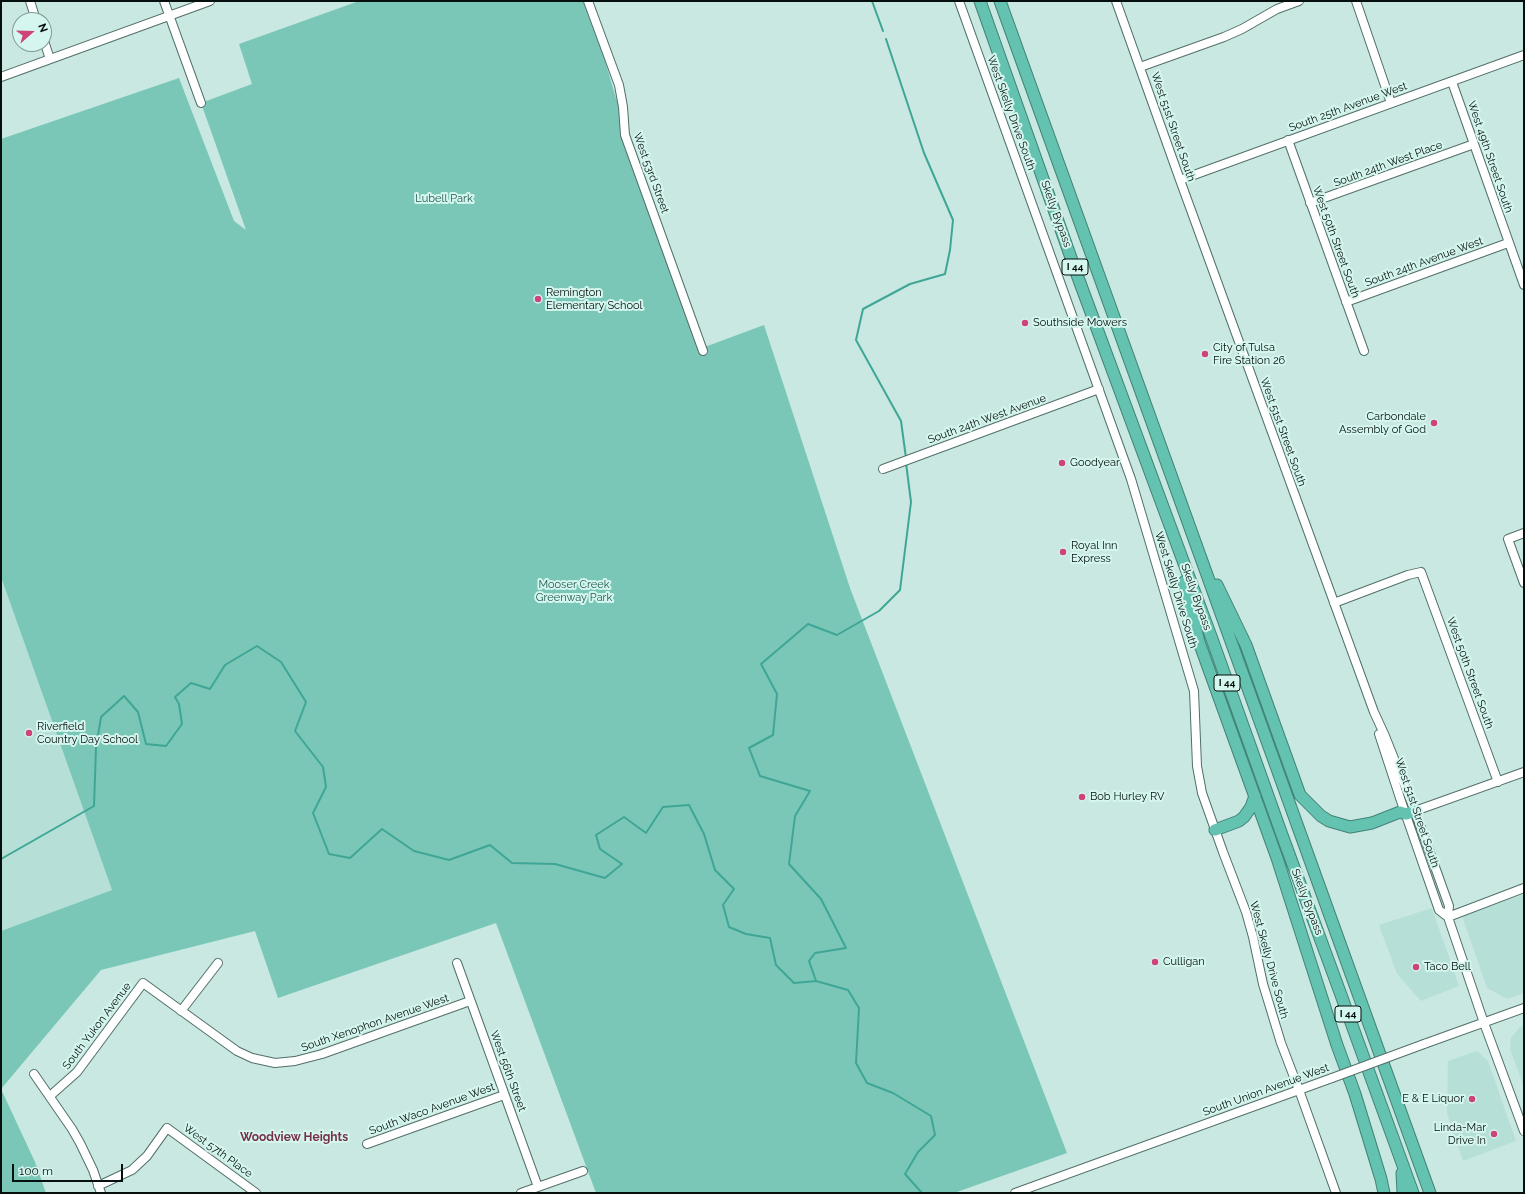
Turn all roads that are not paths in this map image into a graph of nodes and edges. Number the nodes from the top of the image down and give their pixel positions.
1 (30, 1) edge
2 (164, 1) edge
3 (210, 1) edge
4 (588, 1) edge
5 (959, 1) edge
6 (980, 1) edge
7 (1000, 1) edge
8 (1116, 1) edge
9 (1299, 1) edge
10 (1356, 1) edge
11 (33, 12) edge
12 (170, 16) junction
13 (48, 52) edge
14 (1524, 55) edge
15 (50, 59) junction
16 (1140, 67) junction
17 (1, 77) edge
18 (1452, 82) junction
19 (201, 103) dead end
20 (1391, 103) junction
21 (1288, 140) junction
22 (1474, 144) junction
23 (1180, 180) junction
24 (1310, 203) junction
25 (1508, 243) junction
26 (1524, 285) edge
27 (1346, 302) junction
28 (703, 351) dead end
29 (1364, 352) dead end
30 (1099, 389) junction
31 (883, 469) dead end
32 (1188, 525) junction
33 (1171, 531) junction
34 (1524, 533) edge
35 (1524, 583) edge
36 (1334, 603) junction
37 (1524, 772) edge
38 (1498, 782) junction
39 (1255, 796) junction
40 (1410, 813) junction
41 (1215, 830) junction
42 (1524, 888) edge
43 (1448, 917) junction
44 (218, 963) dead end
45 (457, 963) dead end
46 (143, 983) joint
47 (470, 1001) junction
48 (1524, 1008) edge
49 (181, 1011) junction
50 (1484, 1023) junction
51 (34, 1074) dead end
52 (1300, 1090) junction
53 (504, 1095) junction
54 (50, 1096) junction
55 (1524, 1131) edge
56 (367, 1144) dead end
57 (1402, 1163) junction
58 (583, 1171) dead end
59 (538, 1187) junction
60 (100, 1190) edge
61 (256, 1193) edge
62 (522, 1193) edge
63 (1015, 1193) edge
64 (1336, 1193) edge
65 (1384, 1193) edge
66 (1403, 1193) edge
67 (1412, 1193) edge
68 (1430, 1193) edge

1 - 11 street
2 - 12 street
3 - 12 street
4 - 28 street, West 53rd Street
5 - 30 street, West Skelly Drive South
6 - 33 highway, Skelly Bypass / I 44
7 - 32 highway, Skelly Bypass / I 44
8 - 16 street, West 51st Street South
9 - 16 street
10 - 20 street
12 - 15 street
12 - 19 street
13 - 15 street
14 - 18 street, South 25th Avenue West
15 - 17 street
16 - 23 street, West 51st Street South
18 - 20 street, South 25th Avenue West
18 - 22 street, West 49th Street South
20 - 21 street, South 25th Avenue West
21 - 23 street, South 25th Avenue West
21 - 24 street, West 50th Street South
22 - 24 street, South 24th West Place
22 - 25 street, West 49th Street South
23 - 36 street, West 51st Street South
24 - 27 street, West 50th Street South
25 - 26 street, West 49th Street South
25 - 27 street, South 24th Avenue West
27 - 29 street, West 50th Street South
30 - 31 street, South 24th West Avenue
30 - 41 street, West Skelly Drive South
32 - 40 highway
32 - 68 highway, Skelly Bypass / I 44
33 - 39 highway
33 - 57 highway, Skelly Bypass / I 44
34 - 35 street
36 - 38 street, West 50th Street South
36 - 40 street, West 51st Street South
37 - 38 street
38 - 40 street
39 - 41 highway
39 - 65 highway
40 - 43 street, West 51st Street South
41 - 52 street, West Skelly Drive South
42 - 43 street
43 - 50 street, West 51st Street South
44 - 49 street
45 - 47 street, West 56th Street
46 - 49 street, South Xenophon Avenue West
46 - 54 street, South Yukon Avenue
47 - 49 street, South Xenophon Avenue West
47 - 53 street, West 56th Street
48 - 50 street, South Union Avenue West
50 - 52 street, South Union Avenue West, bridge
50 - 55 street, West 51st Street South
51 - 54 street
52 - 63 street, South Union Avenue West
52 - 64 street, West Skelly Drive South
53 - 56 street, South Waco Avenue West
53 - 59 street, West 56th Street
54 - 60 street
57 - 66 highway
57 - 67 highway, Skelly Bypass / I 44
58 - 59 street
59 - 62 street
60 - 61 street, West 57th Place

